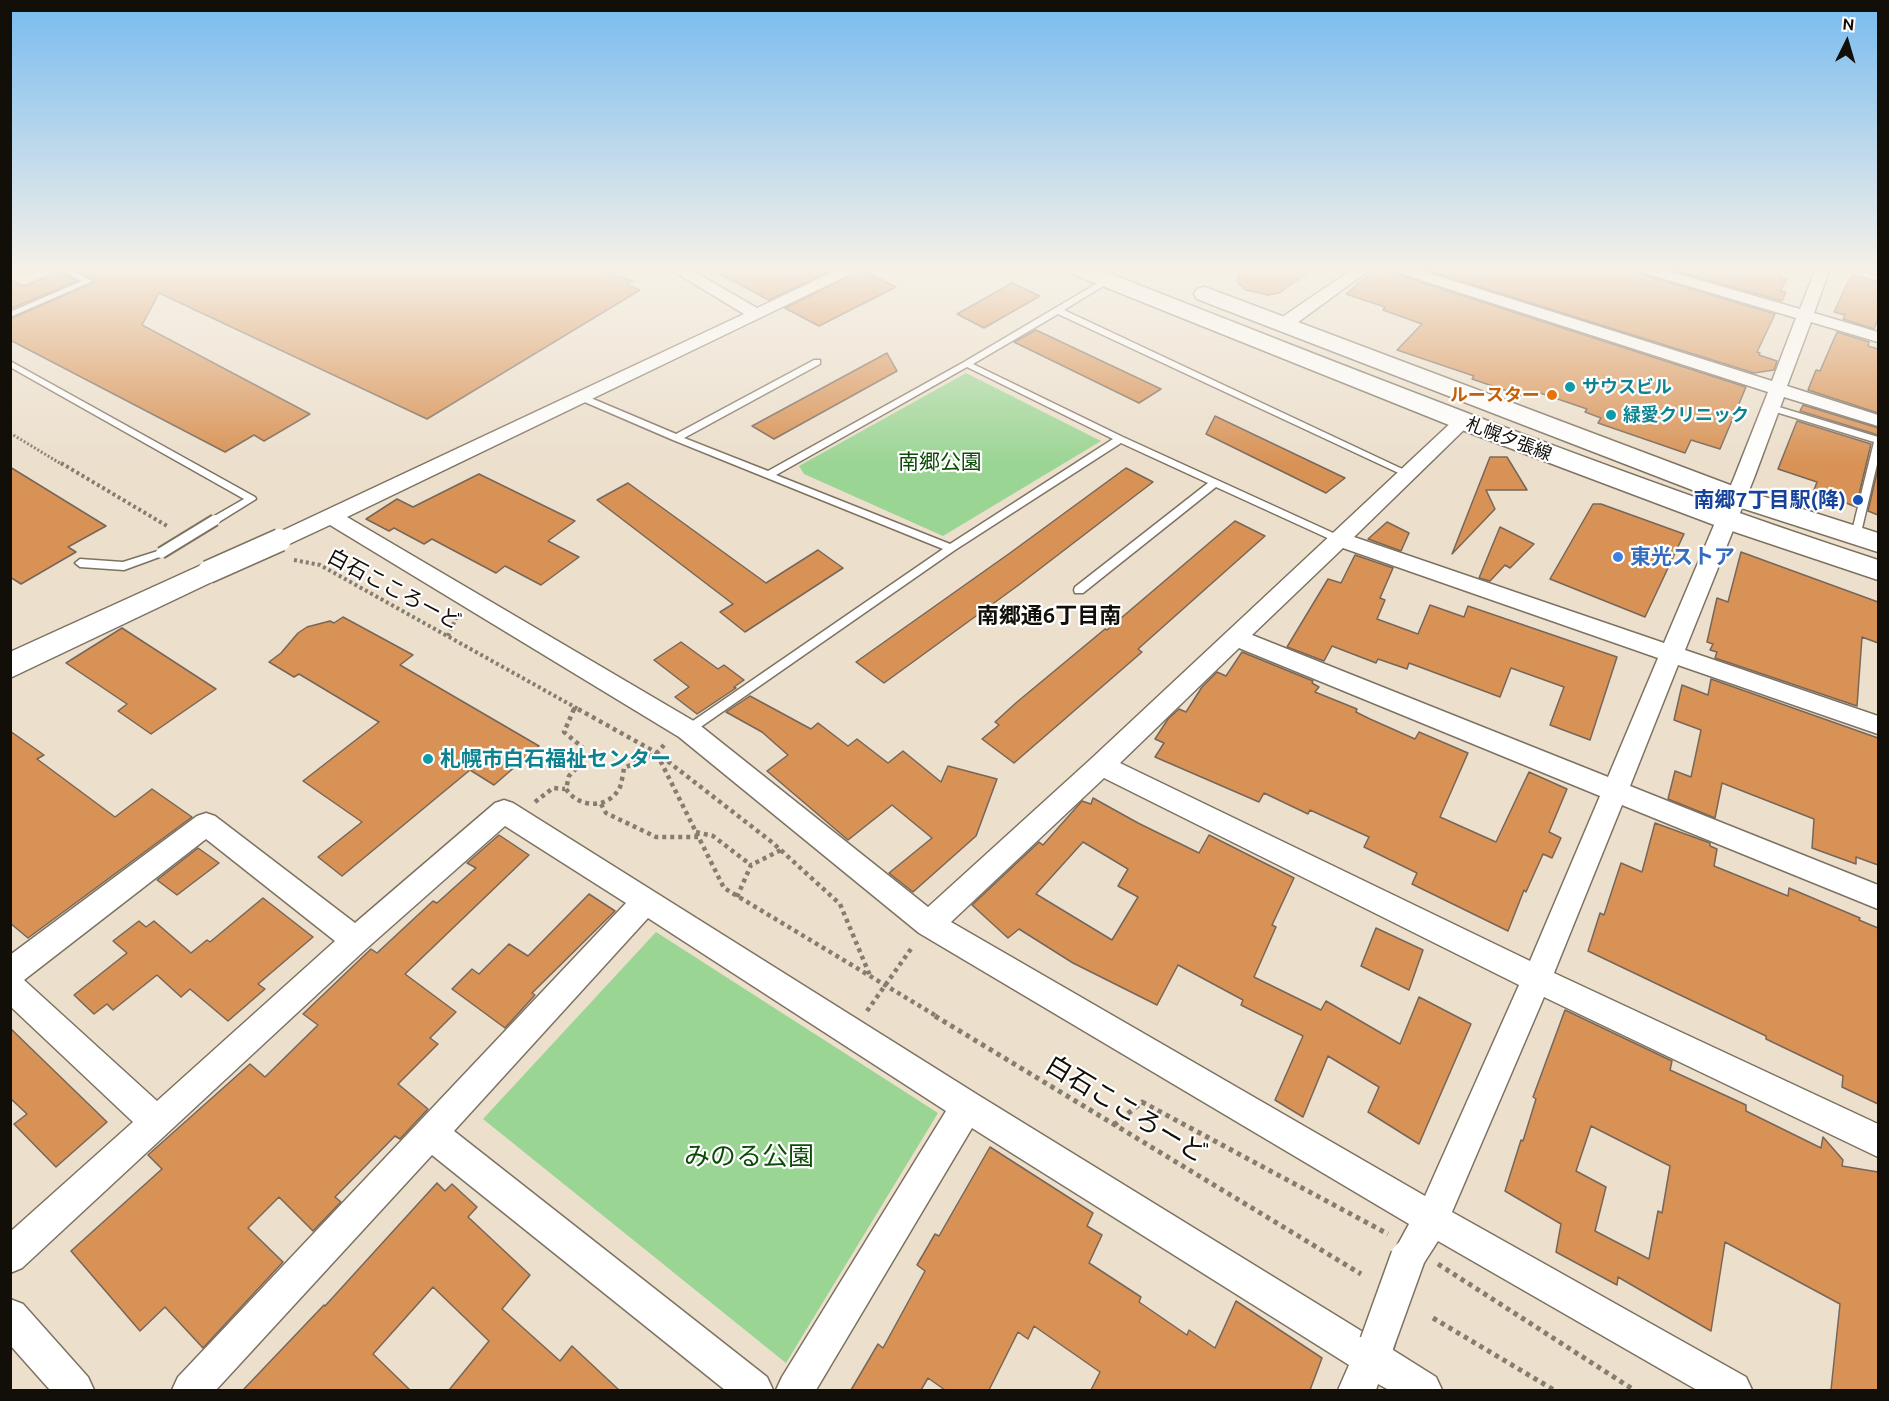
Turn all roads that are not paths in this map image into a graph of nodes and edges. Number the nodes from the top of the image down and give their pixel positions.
1 (716, 333) edge
2 (1020, 333) edge
3 (1107, 333) edge
4 (1242, 333) edge
5 (1307, 333) edge
6 (1587, 333) edge
7 (1798, 333) edge
8 (817, 362) dead end
9 (10, 363) edge
10 (967, 364) junction
11 (583, 398) junction
12 (1773, 398) junction
13 (1878, 421) edge
14 (1463, 422) junction
15 (676, 438) junction
16 (1120, 439) junction
17 (1878, 441) edge
18 (770, 474) junction
19 (1408, 474) junction
20 (1215, 483) junction
21 (1732, 509) junction
22 (331, 516) junction
23 (1338, 539) junction
24 (1867, 539) edge
25 (951, 548) junction
26 (80, 563) dead end
27 (1878, 570) edge
28 (208, 573) joint
29 (1079, 590) dead end
30 (1234, 637) junction
31 (1672, 653) junction
32 (10, 666) edge
33 (1878, 725) edge
34 (688, 730) junction
35 (1101, 765) junction
36 (1615, 790) junction
37 (1878, 897) edge
38 (646, 901) junction
39 (929, 924) junction
40 (356, 940) junction
41 (10, 973) edge
42 (1537, 979) junction
43 (10, 986) edge
44 (967, 1106) junction
45 (156, 1122) junction
46 (432, 1134) junction
47 (1878, 1141) edge
48 (1432, 1219) junction
49 (10, 1256) edge
50 (10, 1317) edge
51 (1368, 1364) edge
52 (75, 1390) edge
53 (191, 1390) edge
54 (754, 1390) edge
55 (795, 1390) edge
56 (1423, 1390) edge
57 (1732, 1390) edge

1 - 11 street
2 - 10 lane
3 - 19 lane
4 - 14 main road, 札幌夕張線
5 - 21 main road, 札幌夕張線
6 - 12 street
7 - 12 street
8 - 15 lane
9 - 26 lane, bridge
10 - 16 lane
10 - 18 lane
11 - 15 lane
11 - 22 street
12 - 13 street
12 - 17 lane
12 - 21 street
14 - 19 street
14 - 21 main road, 札幌夕張線
15 - 18 lane
16 - 20 lane
16 - 25 lane
17 - 24 lane
18 - 25 lane
19 - 23 street
20 - 23 lane
20 - 29 lane
21 - 24 main road, 札幌夕張線
21 - 27 main road, 札幌夕張線
21 - 31 street
22 - 28 street, bridge
22 - 34 street
23 - 30 street
23 - 31 street
25 - 34 lane
28 - 32 main road
30 - 35 street
30 - 36 street
31 - 33 street
31 - 36 street
34 - 39 street
35 - 39 street
35 - 42 street
36 - 37 street
36 - 42 street
38 - 40 street
38 - 44 street
38 - 46 street
39 - 48 street
40 - 41 street
40 - 45 street
42 - 47 street
42 - 48 street
43 - 45 street
44 - 51 street
44 - 55 street
45 - 49 street
46 - 53 street
46 - 54 street
48 - 51 street, bridge
48 - 57 street
50 - 52 street
51 - 56 street

